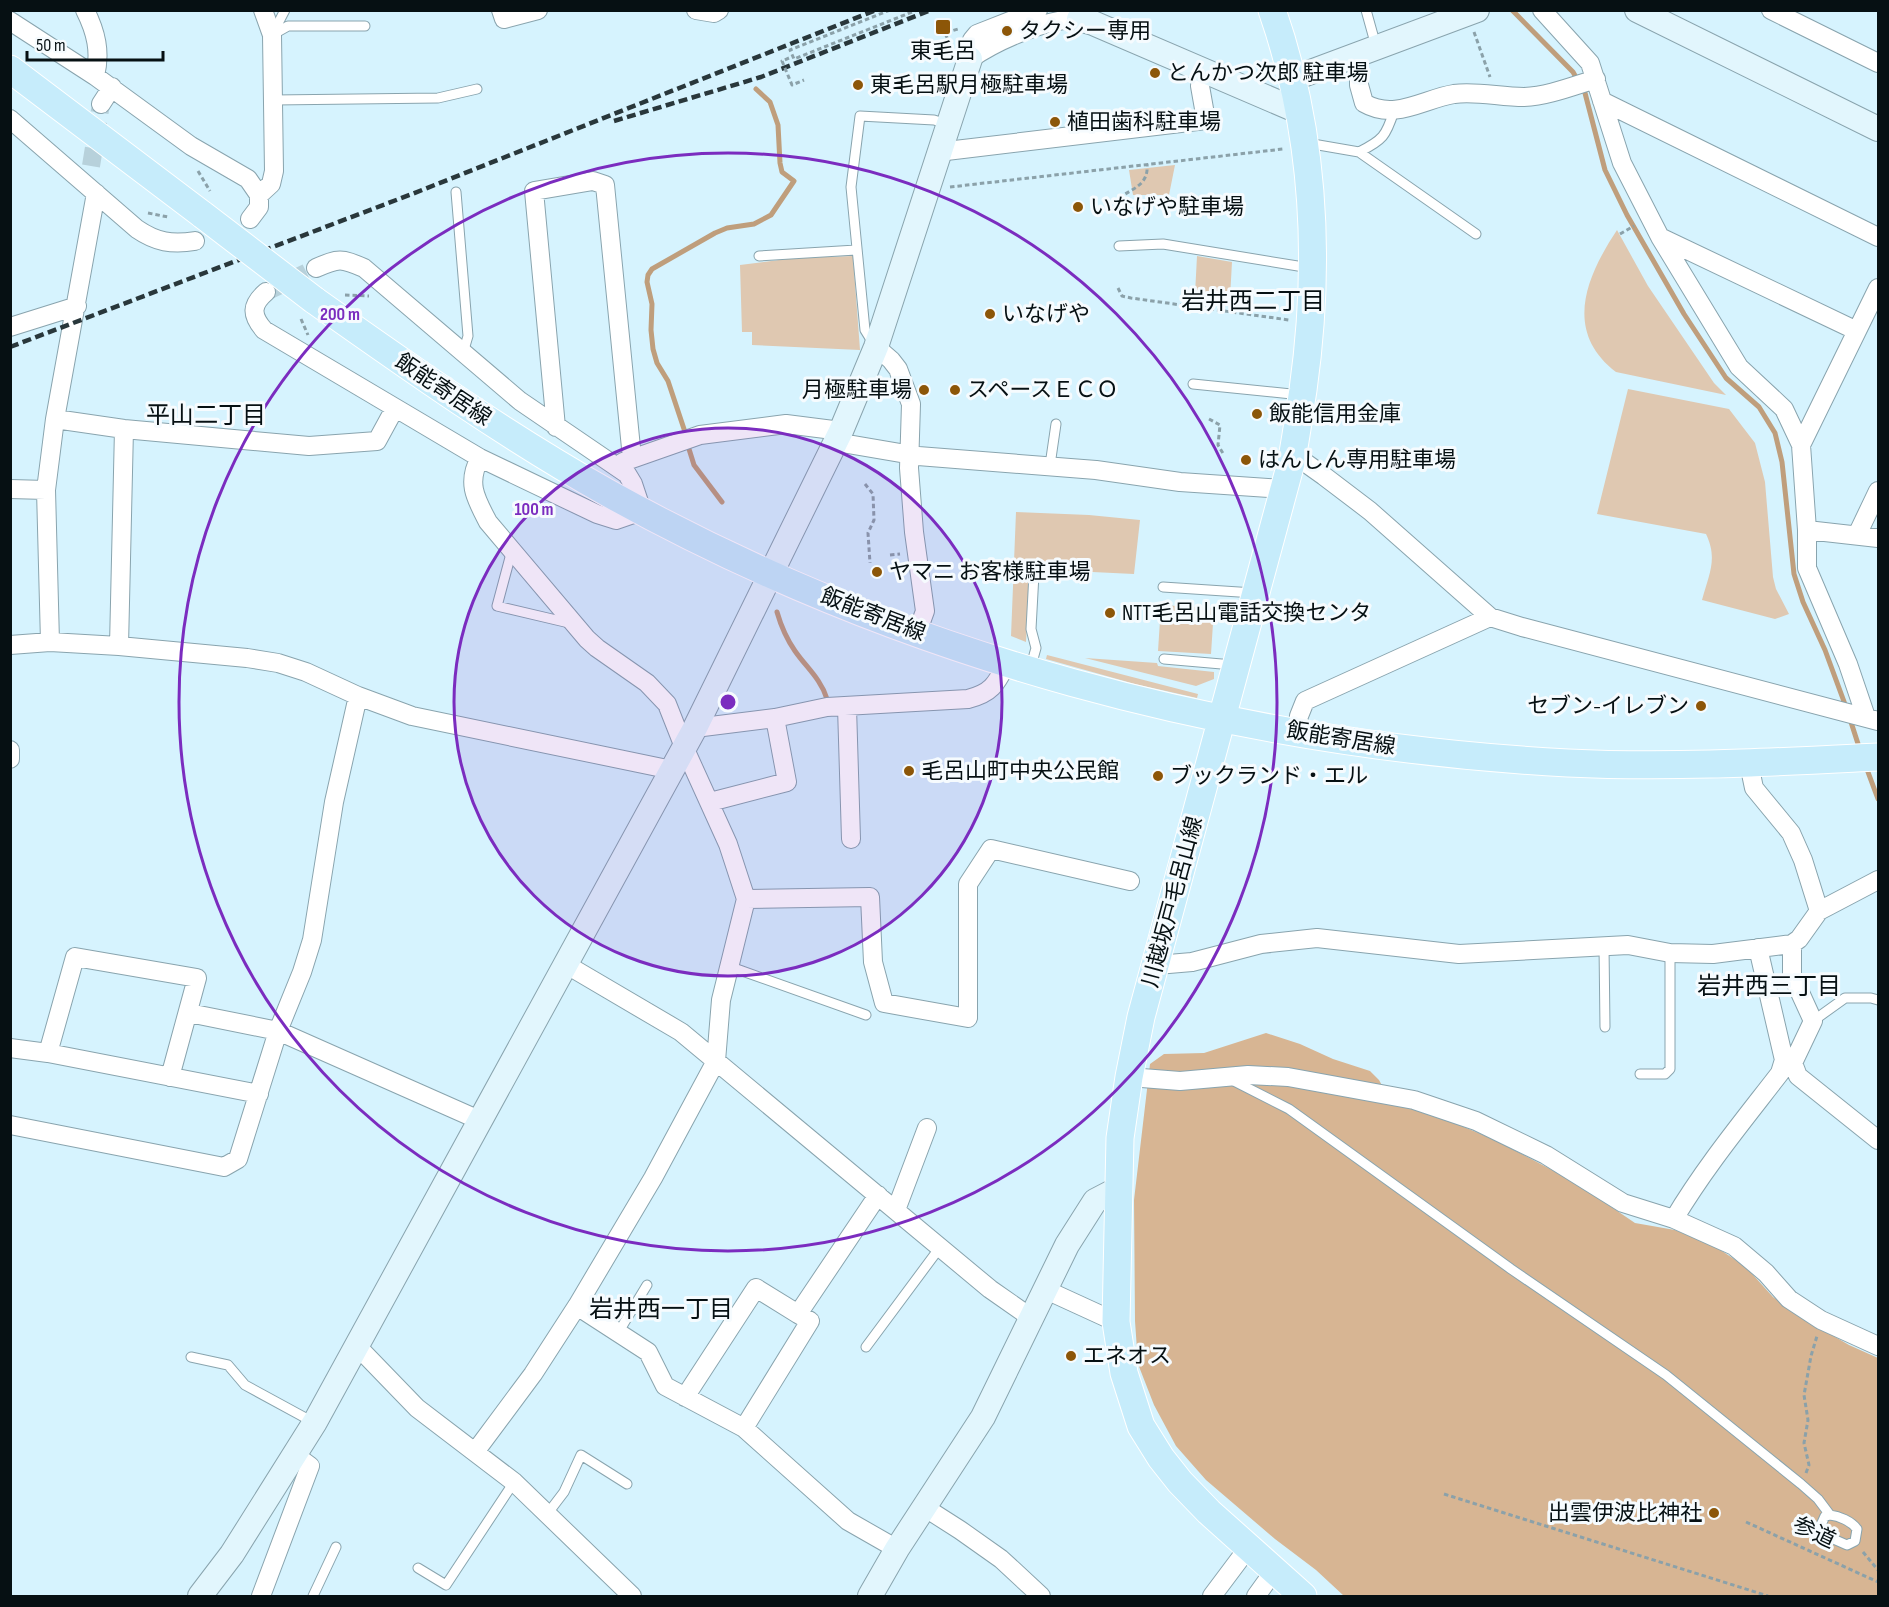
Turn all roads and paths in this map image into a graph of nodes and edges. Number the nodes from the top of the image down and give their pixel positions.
1 (85, 10) edge
2 (263, 10) edge
3 (285, 10) edge
4 (501, 10) edge
5 (538, 10) edge
6 (696, 10) edge
7 (719, 10) edge
8 (890, 10) edge
9 (917, 10) edge
10 (1038, 10) edge
11 (1272, 10) edge
12 (1366, 10) edge
13 (1542, 10) edge
14 (1637, 10) edge
15 (1771, 10) edge
16 (1078, 13) edge
17 (1474, 18) edge
18 (1804, 18) edge
19 (10, 21) edge
20 (365, 26) dead end
21 (962, 28) dead end
22 (272, 35) junction
23 (948, 40) dead end
24 (1368, 51) junction
25 (792, 58) junction
26 (970, 59) junction
27 (1878, 63) edge
28 (10, 69) edge
29 (1202, 70) junction
30 (95, 76) junction
31 (1292, 79) junction
32 (804, 80) dead end
33 (1592, 80) junction
34 (112, 87) junction
35 (477, 88) dead end
36 (1496, 93) junction
37 (274, 100) junction
38 (1602, 100) junction
39 (101, 104) tunnel mouth
40 (1298, 111) junction
41 (1394, 111) junction
42 (10, 119) edge
43 (947, 124) junction
44 (1878, 129) edge
45 (1293, 145) junction
46 (938, 152) junction
47 (1359, 152) junction
48 (1147, 164) junction
49 (198, 170) dead end
50 (946, 187) dead end
51 (456, 192) dead end
52 (96, 193) junction
53 (259, 195) junction
54 (1119, 198) dead end
55 (208, 206) junction
56 (250, 219) dead end
57 (1476, 234) dead end
58 (1660, 237) junction
59 (1878, 237) edge
60 (195, 241) dead end
61 (1119, 246) dead end
62 (856, 249) junction
63 (759, 255) dead end
64 (316, 268) tunnel mouth
65 (1314, 269) junction
66 (1118, 288) dead end
67 (1878, 288) edge
68 (266, 292) tunnel mouth
69 (343, 295) dead end
70 (375, 296) dead end
71 (76, 306) junction
72 (1299, 322) dead end
73 (10, 327) edge
74 (1857, 331) junction
75 (876, 347) junction
76 (463, 353) junction
77 (1193, 384) dead end
78 (1302, 396) junction
79 (395, 408) junction
80 (1209, 418) dead end
81 (55, 419) junction
82 (1056, 424) dead end
83 (556, 427) junction
84 (124, 429) junction
85 (839, 436) junction
86 (1801, 445) junction
87 (1293, 454) junction
88 (909, 455) junction
89 (1224, 455) dead end
90 (480, 458) junction
91 (624, 462) junction
92 (1050, 465) junction
93 (866, 484) dead end
94 (10, 489) edge
95 (1284, 489) junction
96 (46, 490) junction
97 (1878, 491) edge
98 (642, 511) junction
99 (1807, 530) junction
100 (1857, 535) junction
101 (1878, 538) edge
102 (512, 550) junction
103 (870, 563) dead end
104 (770, 573) junction
105 (1034, 574) dead end
106 (1163, 587) dead end
107 (1256, 593) junction
108 (1490, 617) junction
109 (574, 624) junction
110 (917, 633) junction
111 (50, 642) junction
112 (119, 646) junction
113 (11, 647) edge
114 (1164, 659) dead end
115 (1237, 666) junction
116 (1018, 667) junction
117 (358, 696) junction
118 (847, 707) junction
119 (775, 718) junction
120 (1222, 719) junction
121 (1872, 719) edge
122 (1297, 733) junction
123 (689, 737) junction
124 (10, 750) edge
125 (1878, 757) edge
126 (10, 759) edge
127 (1749, 764) junction
128 (672, 770) junction
129 (710, 802) junction
130 (851, 839) dead end
131 (1878, 880) edge
132 (1130, 881) dead end
133 (746, 898) junction
134 (1819, 911) junction
135 (1792, 944) junction
136 (1604, 946) junction
137 (1758, 948) junction
138 (1670, 953) junction
139 (567, 965) junction
140 (1157, 965) junction
141 (731, 967) junction
142 (1878, 1000) edge
143 (189, 1013) junction
144 (866, 1015) dead end
145 (1813, 1021) junction
146 (1605, 1027) dead end
147 (278, 1031) junction
148 (10, 1048) edge
149 (48, 1053) junction
150 (716, 1061) junction
151 (1640, 1074) dead end
152 (170, 1077) junction
153 (1129, 1077) junction
154 (1228, 1077) junction
155 (259, 1094) junction
156 (479, 1120) junction
157 (10, 1125) edge
158 (927, 1128) dead end
159 (1878, 1140) edge
160 (1120, 1188) junction
161 (878, 1195) junction
162 (896, 1210) junction
163 (1674, 1219) junction
164 (941, 1246) junction
165 (647, 1285) dead end
166 (1044, 1289) junction
167 (578, 1306) junction
168 (798, 1314) junction
169 (1030, 1317) junction
170 (1821, 1320) junction
171 (1116, 1322) junction
172 (618, 1333) junction
173 (357, 1346) junction
174 (1878, 1346) edge
175 (866, 1347) dead end
176 (191, 1357) dead end
177 (685, 1397) junction
178 (315, 1422) junction
179 (744, 1428) junction
180 (475, 1452) junction
181 (296, 1455) junction
182 (514, 1482) junction
183 (627, 1484) dead end
184 (1801, 1484) junction
185 (1444, 1494) dead end
186 (924, 1507) junction
187 (548, 1513) junction
188 (1830, 1515) junction
189 (1746, 1522) dead end
190 (1855, 1541) junction
191 (336, 1547) dead end
192 (1248, 1548) junction
193 (897, 1549) junction
194 (418, 1568) dead end
195 (1878, 1570) edge
196 (1274, 1571) junction
197 (1878, 1582) edge
198 (200, 1596) edge
199 (261, 1596) edge
200 (313, 1596) edge
201 (632, 1596) edge
202 (870, 1596) edge
203 (1041, 1596) edge
204 (1212, 1596) edge
205 (1256, 1596) edge
206 (1303, 1596) edge
207 (1768, 1596) edge

1 - 30 street
2 - 22 street
3 - 22 lane
4 - 5 street
6 - 7 street
8 - 25 path
9 - 25 path
10 - 26 street
11 - 31 main road, 川越坂戸毛呂山線
12 - 24 lane
13 - 33 street
14 - 44 street
15 - 18 street
16 - 26 street
16 - 29 street
17 - 24 street
17 - 36 path
18 - 27 street
19 - 30 street
20 - 22 lane
21 - 23 path
22 - 37 street
24 - 31 street
24 - 41 street
25 - 32 path, bridge
26 - 43 street
28 - 55 main road, 飯能寄居線
29 - 40 street
29 - 46 street
30 - 34 street
31 - 40 main road, 川越坂戸毛呂山線
33 - 36 street
33 - 38 street
34 - 39 street
34 - 53 street
35 - 37 lane
36 - 41 street
37 - 53 street
38 - 58 street
38 - 59 street
40 - 45 main road, 川越坂戸毛呂山線
41 - 47 lane
42 - 52 street
43 - 46 street
43 - 62 lane
45 - 47 lane
45 - 48 path
45 - 65 main road, 川越坂戸毛呂山線
46 - 75 street
47 - 57 lane
48 - 50 path
48 - 54 path
49 - 55 path
51 - 76 lane
52 - 60 street
52 - 71 street
53 - 56 street
55 - 98 main road, 飯能寄居線, bridge
58 - 74 street
58 - 86 street
61 - 65 lane
62 - 63 lane
62 - 75 lane
64 - 76 street
65 - 78 main road, 川越坂戸毛呂山線
66 - 72 path
67 - 74 street
68 - 79 street
69 - 70 path
71 - 73 street
71 - 81 street
74 - 86 street
75 - 85 street
75 - 88 street
76 - 83 street
77 - 78 lane
78 - 87 main road, 川越坂戸毛呂山線
79 - 84 street
79 - 90 street
80 - 89 path
81 - 84 street
81 - 96 street
82 - 92 lane
83 - 91 street
83 - 91 street
84 - 112 street
85 - 88 street
85 - 91 street
85 - 104 street
86 - 99 street
87 - 95 main road, 川越坂戸毛呂山線
87 - 108 street
88 - 92 street
88 - 110 street
90 - 98 street
90 - 102 street
91 - 98 street
92 - 95 street
93 - 103 path
94 - 96 street
95 - 107 main road, 川越坂戸毛呂山線
96 - 111 street
97 - 100 street
98 - 104 main road, 飯能寄居線
99 - 100 street
99 - 121 street
100 - 101 street
102 - 109 street
102 - 109 lane
104 - 110 main road, 飯能寄居線
104 - 123 street
105 - 116 lane
106 - 107 lane
107 - 115 main road, 川越坂戸毛呂山線
108 - 121 street
108 - 122 street
109 - 123 street
110 - 116 main road, 飯能寄居線
111 - 112 street
111 - 113 street
112 - 117 street
114 - 115 lane
115 - 120 main road, 川越坂戸毛呂山線
116 - 118 street
116 - 120 main road, 飯能寄居線
117 - 128 street
117 - 147 street
118 - 119 street
118 - 130 street
119 - 123 street
119 - 129 street
120 - 122 main road, 飯能寄居線
120 - 140 main road, 川越坂戸毛呂山線
122 - 127 main road, 飯能寄居線
123 - 128 street
123 - 129 street
124 - 126 street
125 - 127 main road, 飯能寄居線
127 - 134 street
128 - 139 street
129 - 133 street
131 - 134 street
132 - 133 street
133 - 141 street
134 - 135 street
135 - 137 street
135 - 145 street
136 - 138 street
136 - 140 street
136 - 146 lane
137 - 138 street
137 - 163 street
138 - 151 lane
139 - 150 street
139 - 156 street
140 - 153 main road, 川越坂戸毛呂山線
141 - 144 lane
141 - 150 street
142 - 145 lane
143 - 147 street
143 - 149 street
143 - 152 street
145 - 159 street
147 - 155 street
147 - 156 street
148 - 149 street
149 - 152 street
150 - 161 street
150 - 167 street
152 - 155 street
153 - 154 street
153 - 160 main road, 川越坂戸毛呂山線
154 - 163 street
154 - 184 lane
155 - 157 street
156 - 173 street
158 - 162 street
160 - 166 street
160 - 171 main road, 川越坂戸毛呂山線
161 - 162 street
161 - 168 street
162 - 164 street
163 - 170 street
164 - 169 street
164 - 175 lane
165 - 172 lane
166 - 169 street
166 - 171 street
167 - 172 street
167 - 180 street
168 - 177 street
168 - 179 street
169 - 186 street
170 - 174 street
170 - 184 path
171 - 192 main road, 川越坂戸毛呂山線
172 - 177 street
173 - 178 street
173 - 180 street
176 - 178 lane
177 - 179 street
178 - 181 street
179 - 193 street
180 - 182 street
181 - 198 street
181 - 199 street
182 - 187 street
182 - 194 lane
183 - 187 lane
184 - 188 lane
185 - 207 path
186 - 193 street
186 - 203 street
187 - 201 street
188 - 190 lane
188 - 190 lane
189 - 197 path, 参道
190 - 195 path
191 - 200 lane
192 - 196 main road, 川越坂戸毛呂山線
192 - 204 street
193 - 202 street
196 - 205 street
196 - 206 main road, 川越坂戸毛呂山線

